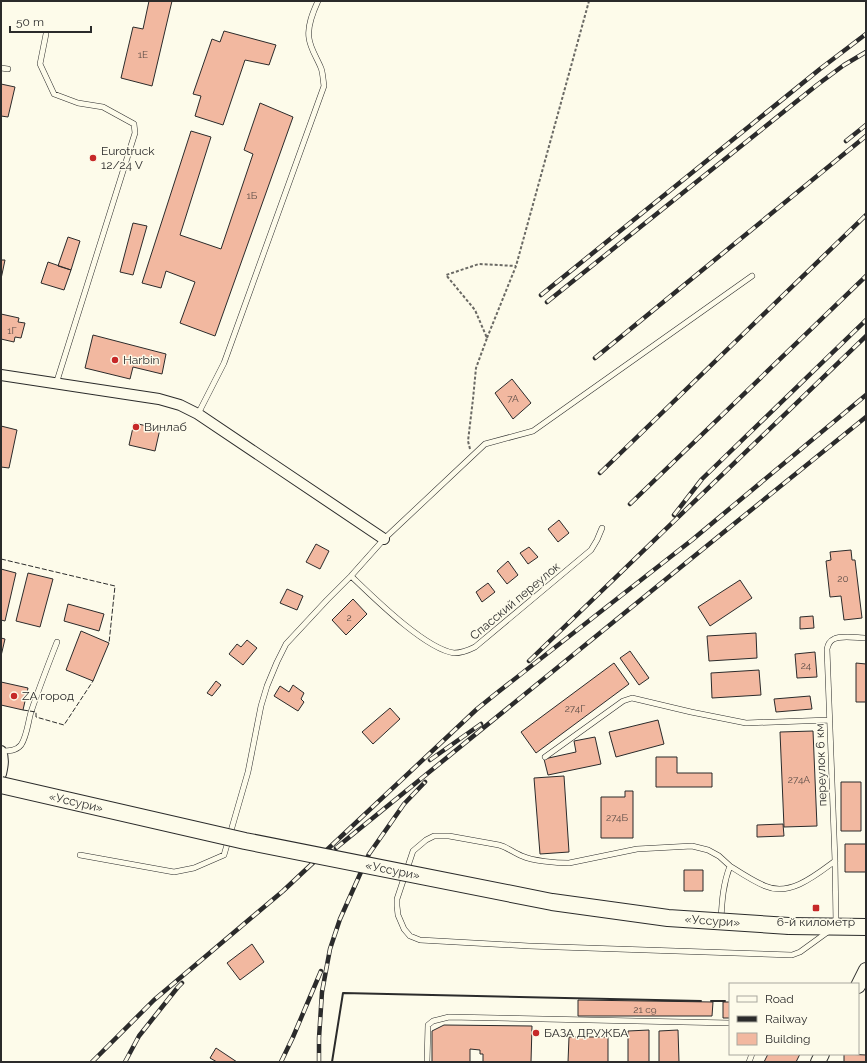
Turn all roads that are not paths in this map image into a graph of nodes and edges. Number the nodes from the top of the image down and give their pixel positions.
1 (318, 1) edge
2 (46, 34) dead end
3 (1, 68) edge
4 (8, 69) dead end
5 (752, 276) dead end
6 (1, 375) edge
7 (56, 384) junction
8 (198, 414) junction
9 (602, 528) dead end
10 (384, 539) junction
11 (351, 576) junction
12 (866, 638) edge
13 (57, 642) dead end
14 (829, 720) junction
15 (1, 751) edge
16 (545, 756) dead end
17 (1, 774) edge
18 (1, 786) edge
19 (80, 855) dead end
20 (835, 861) junction
21 (730, 866) junction
22 (721, 923) dead end
23 (836, 926) junction
24 (866, 927) edge
25 (866, 970) edge
26 (859, 984) edge
27 (729, 1023) edge
28 (427, 1062) edge

1 - 8 lane
2 - 7 lane
3 - 4 lane
5 - 10 lane
6 - 7 street
7 - 8 street
8 - 10 street
9 - 11 lane, Спасский переулок
10 - 11 lane
11 - 19 lane
12 - 14 lane, переулок 6 км
13 - 15 lane
14 - 16 lane
14 - 20 lane, переулок 6 км
15 - 17 street
18 - 23 highway, «Уссури», bridge
20 - 21 lane
20 - 23 lane, переулок 6 км
21 - 22 lane
21 - 23 lane
23 - 24 highway, «Уссури»
25 - 26 main road
27 - 28 lane

